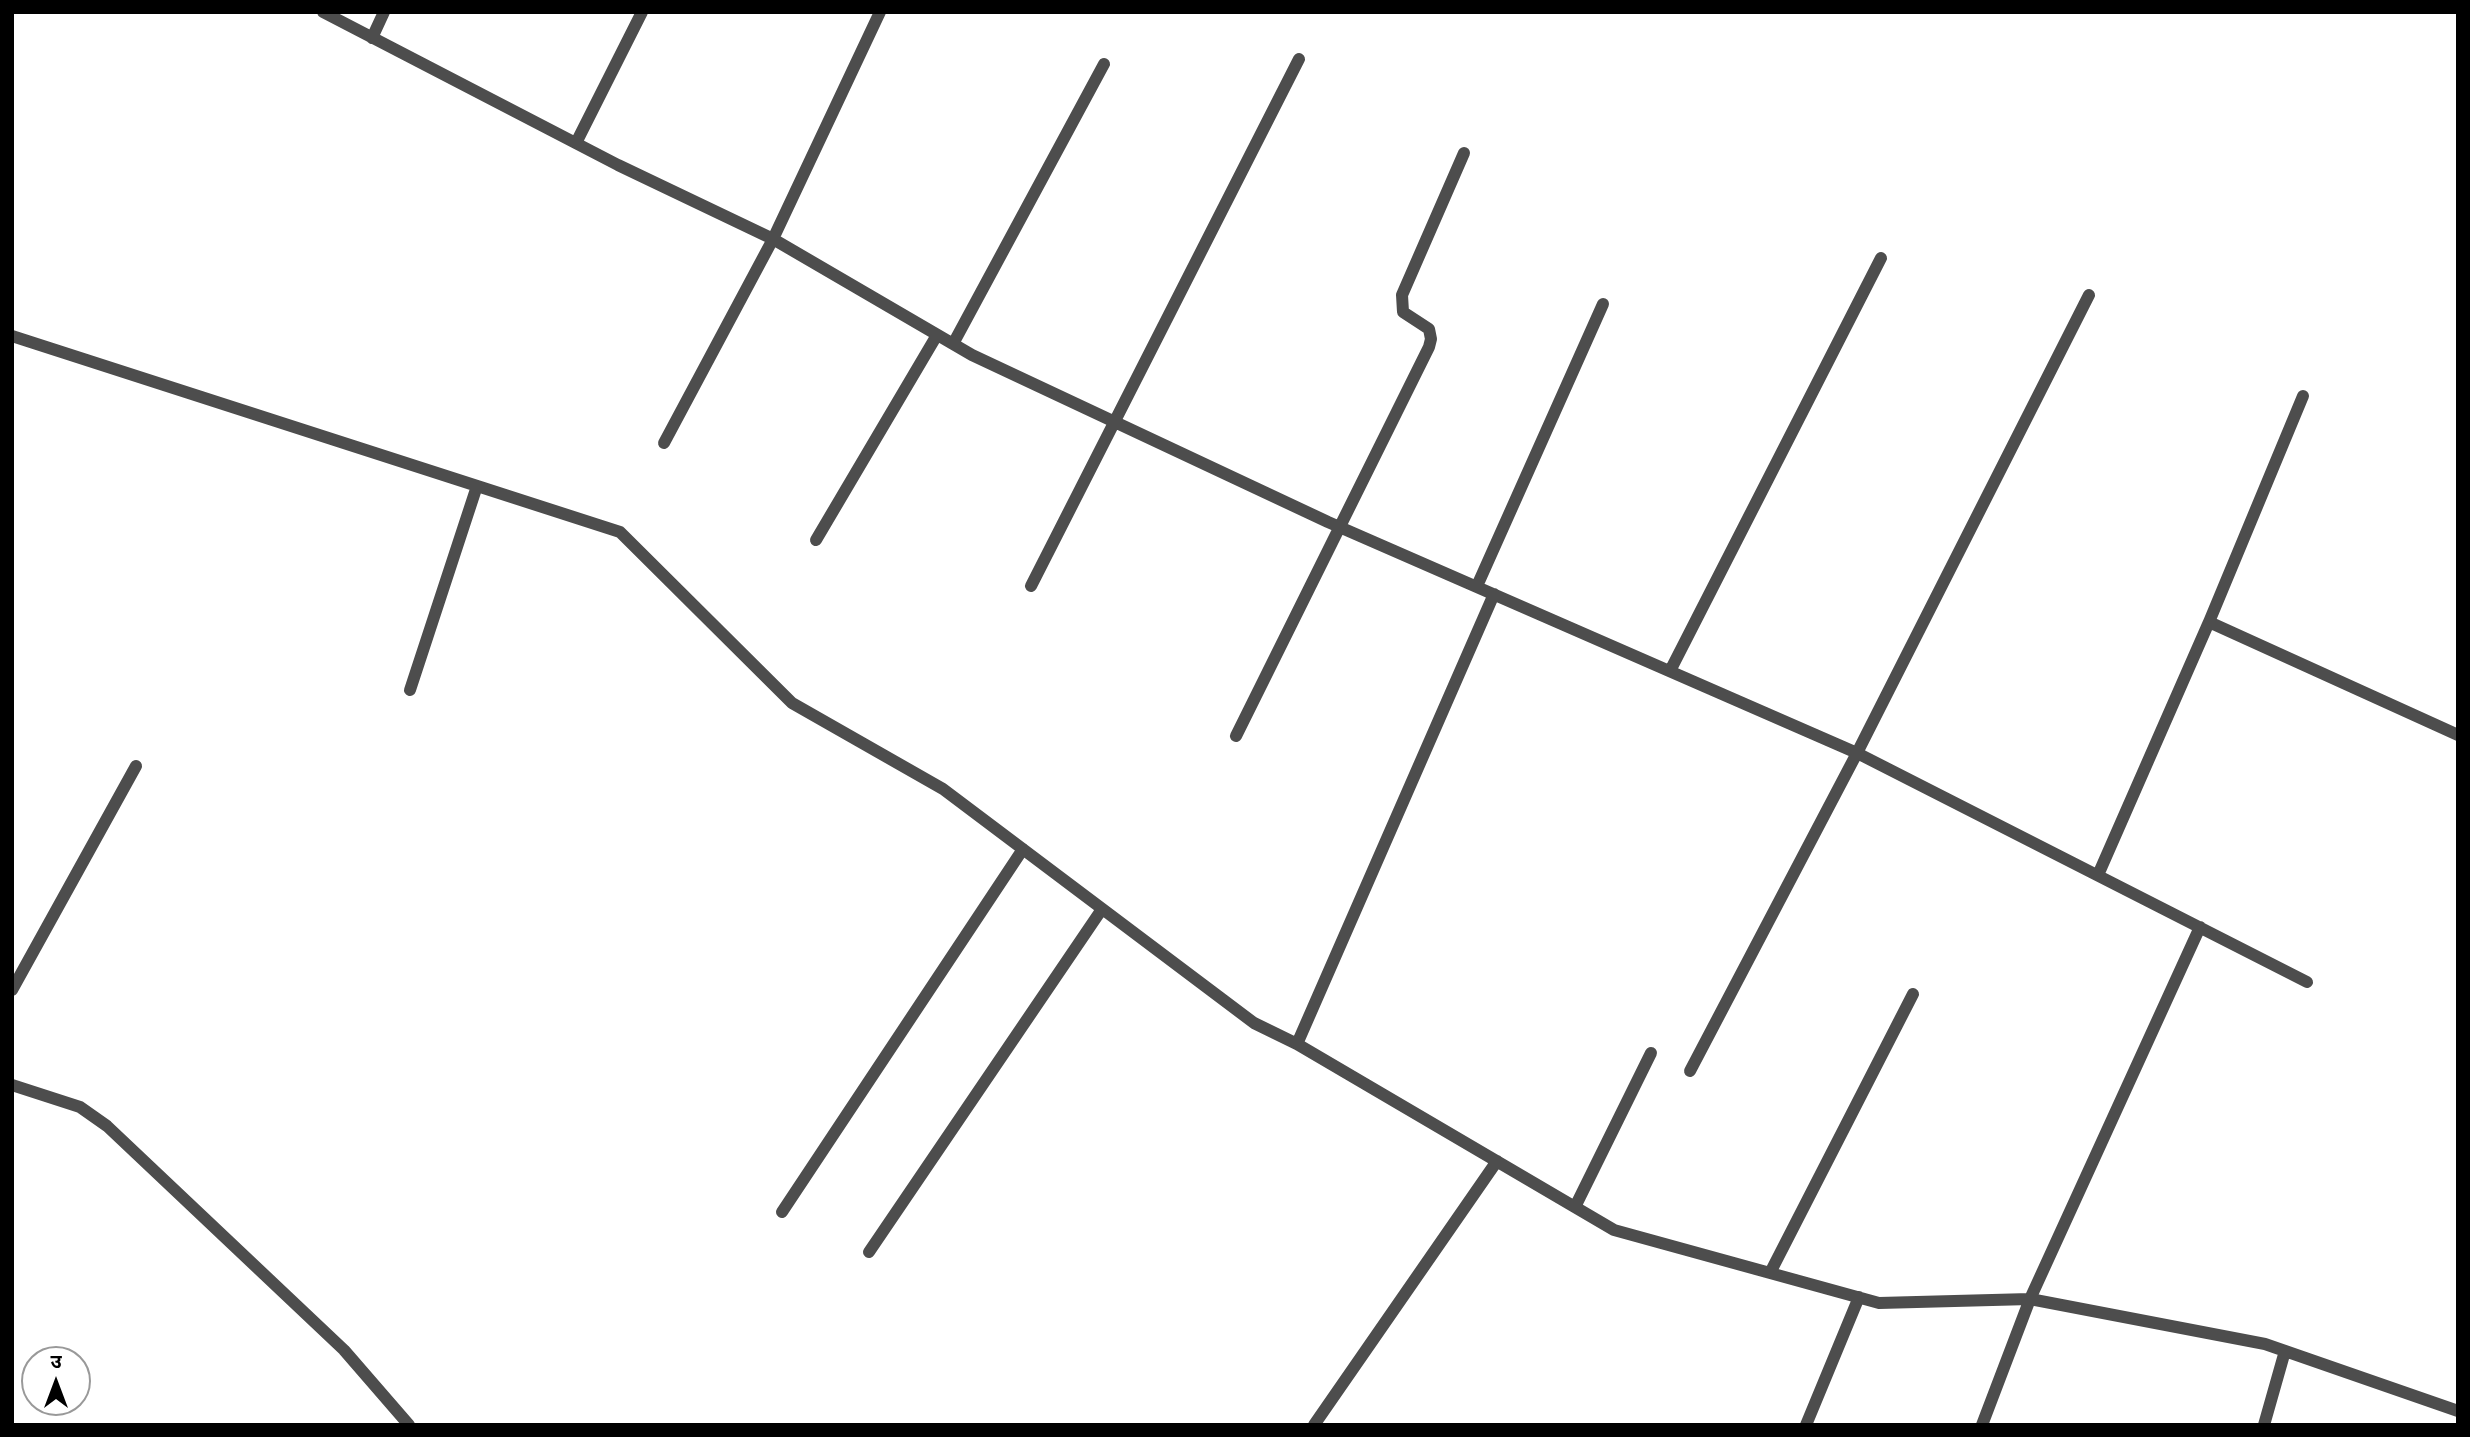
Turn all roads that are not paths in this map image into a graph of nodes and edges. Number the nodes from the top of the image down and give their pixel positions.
1 (323, 12) edge
2 (384, 12) edge
3 (642, 12) edge
4 (880, 12) edge
5 (372, 38) junction
6 (1299, 59) dead end
7 (1104, 64) dead end
8 (576, 143) junction
9 (1464, 153) dead end
10 (773, 239) junction
11 (1881, 258) dead end
12 (2089, 295) dead end
13 (1603, 304) dead end
14 (937, 335) junction
15 (12, 336) edge
16 (953, 344) junction
17 (2303, 396) dead end
18 (1114, 420) junction
19 (664, 443) dead end
20 (477, 486) junction
21 (1340, 526) junction
22 (816, 540) dead end
23 (1031, 586) dead end
24 (1477, 586) junction
25 (1494, 594) junction
26 (2209, 622) junction
27 (1670, 671) junction
28 (410, 691) dead end
29 (1236, 736) dead end
30 (2458, 736) edge
31 (1857, 753) junction
32 (136, 765) dead end
33 (1023, 849) junction
34 (2098, 875) junction
35 (1102, 909) junction
36 (2200, 928) junction
37 (2307, 982) dead end
38 (12, 990) edge
39 (1913, 994) dead end
40 (1297, 1044) junction
41 (1651, 1053) dead end
42 (1690, 1071) dead end
43 (12, 1085) edge
44 (1497, 1161) junction
45 (1575, 1207) junction
46 (782, 1212) dead end
47 (869, 1252) dead end
48 (1770, 1273) junction
49 (1858, 1297) junction
50 (2030, 1299) junction
51 (2284, 1351) junction
52 (2458, 1411) edge
53 (409, 1425) edge
54 (1314, 1425) edge
55 (1806, 1425) edge
56 (1982, 1425) edge
57 (2264, 1425) edge

1 - 5 street
2 - 5 street
3 - 8 street
4 - 10 street
5 - 8 street
6 - 18 street
7 - 16 street
8 - 10 street
9 - 21 street
10 - 14 street
10 - 19 street
11 - 27 street
12 - 31 street
13 - 24 street
14 - 16 street
14 - 22 street
15 - 20 street
16 - 18 street
17 - 26 street
18 - 21 street
18 - 23 street
20 - 28 street
20 - 33 street
21 - 24 street
21 - 29 street
24 - 25 street
25 - 27 street
25 - 40 street
26 - 30 street
26 - 34 street
27 - 31 street
31 - 34 street
31 - 42 street
32 - 38 street
33 - 35 street
33 - 46 street
34 - 36 street
35 - 40 street
35 - 47 street
36 - 37 street
36 - 50 street
39 - 48 street
40 - 44 street
41 - 45 street
43 - 53 street
44 - 45 street
44 - 54 street
45 - 48 street
48 - 49 street
49 - 50 street
49 - 55 street
50 - 51 street
50 - 56 street
51 - 52 street
51 - 57 street

